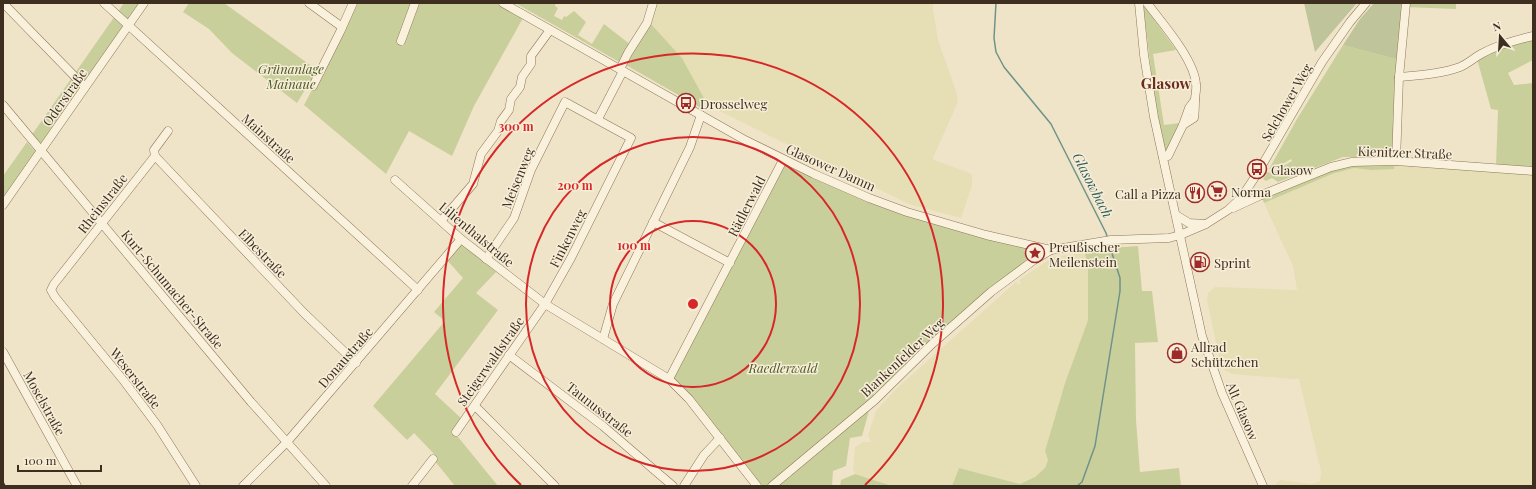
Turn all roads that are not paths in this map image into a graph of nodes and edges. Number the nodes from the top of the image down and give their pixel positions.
1 (104, 3) edge
2 (144, 3) edge
3 (309, 3) edge
4 (353, 3) edge
5 (415, 3) edge
6 (503, 3) edge
7 (653, 3) edge
8 (1139, 3) edge
9 (1147, 3) edge
10 (1366, 3) edge
11 (1406, 3) edge
12 (3, 4) edge
13 (129, 25) junction
14 (342, 27) junction
15 (550, 30) junction
16 (1533, 36) edge
17 (401, 42) dead end
18 (622, 70) junction
19 (1400, 78) junction
20 (313, 86) dead end
21 (85, 87) junction
22 (3, 106) edge
23 (701, 115) junction
24 (598, 119) junction
25 (168, 131) dead end
26 (41, 151) junction
27 (155, 156) junction
28 (1163, 158) junction
29 (783, 160) junction
30 (1396, 161) junction
31 (1533, 171) edge
32 (395, 180) dead end
33 (1250, 185) junction
34 (1258, 196) junction
35 (3, 205) edge
36 (1228, 210) junction
37 (1176, 215) junction
38 (441, 221) junction
39 (653, 222) junction
40 (102, 223) junction
41 (1206, 224) junction
42 (1180, 236) junction
43 (461, 239) junction
44 (1051, 250) junction
45 (486, 259) junction
46 (730, 263) junction
47 (51, 290) joint
48 (418, 290) junction
49 (545, 304) junction
50 (603, 339) junction
51 (3, 352) edge
52 (509, 355) junction
53 (356, 363) junction
54 (669, 378) junction
55 (474, 406) junction
56 (456, 432) dead end
57 (720, 438) junction
58 (287, 442) junction
59 (433, 459) dead end
60 (77, 486) edge
61 (196, 486) edge
62 (243, 486) edge
63 (326, 486) edge
64 (412, 486) edge
65 (555, 486) edge
66 (673, 486) edge
67 (684, 486) edge
68 (757, 486) edge
69 (772, 486) edge
70 (1262, 486) edge

1 - 13 street, Mainstraße
2 - 13 street, Oderstraße
3 - 14 street
4 - 14 street
5 - 17 street
6 - 15 street, Glasower Damm
7 - 18 street
8 - 28 street, Alt Glasow
9 - 28 street
10 - 33 street, Selchower Weg
11 - 19 street
12 - 21 street
13 - 21 street, Oderstraße
13 - 48 street, Mainstraße
14 - 20 street
15 - 18 street, Glasower Damm
15 - 38 street
16 - 19 street
18 - 23 street, Glasower Damm
18 - 24 street
19 - 30 street
21 - 26 street, Oderstraße
22 - 26 street, Kurt-Schumacher-Straße
23 - 29 street, Glasower Damm
23 - 39 street
24 - 45 street, Meisenweg
24 - 49 street, Finkenweg
25 - 27 street, Rheinstraße
26 - 35 street, Oderstraße
26 - 40 street, Kurt-Schumacher-Straße
27 - 40 street, Rheinstraße
27 - 53 street, Elbestraße
28 - 37 street, Alt Glasow
29 - 44 street, Glasower Damm
29 - 46 street, Rädlerwald
30 - 31 street, Kienitzer Straße
30 - 34 street, Kienitzer Straße
32 - 38 street, Lilienthalstraße
33 - 34 street
33 - 36 street, Selchower Weg
34 - 36 street, Kienitzer Straße
36 - 41 street, Selchower Weg
37 - 41 street
37 - 42 street, Alt Glasow
38 - 43 street, Lilienthalstraße
39 - 46 street
39 - 50 street
40 - 47 street, Rheinstraße
40 - 58 street, Kurt-Schumacher-Straße
41 - 42 street, Selchower Weg
42 - 44 street, Glasower Damm
42 - 70 street, Alt Glasow
43 - 45 street, Lilienthalstraße
43 - 48 street, Donaustraße
44 - 69 street, Blankenfelder Weg
45 - 49 street, Lilienthalstraße
46 - 54 street, Rädlerwald
47 - 61 street, Weserstraße
48 - 53 street, Donaustraße
49 - 50 street, Lilienthalstraße
49 - 52 street, Steigerwaldstraße
50 - 54 street, Lilienthalstraße
51 - 60 street, Moselstraße
52 - 55 street, Steigerwaldstraße
52 - 66 street, Taunusstraße
53 - 58 street, Donaustraße
54 - 57 street, Lilienthalstraße
55 - 56 street, Steigerwaldstraße
55 - 65 street
57 - 67 street
57 - 68 street, Lilienthalstraße
58 - 62 street, Donaustraße
58 - 63 street, Kurt-Schumacher-Straße
59 - 64 street

